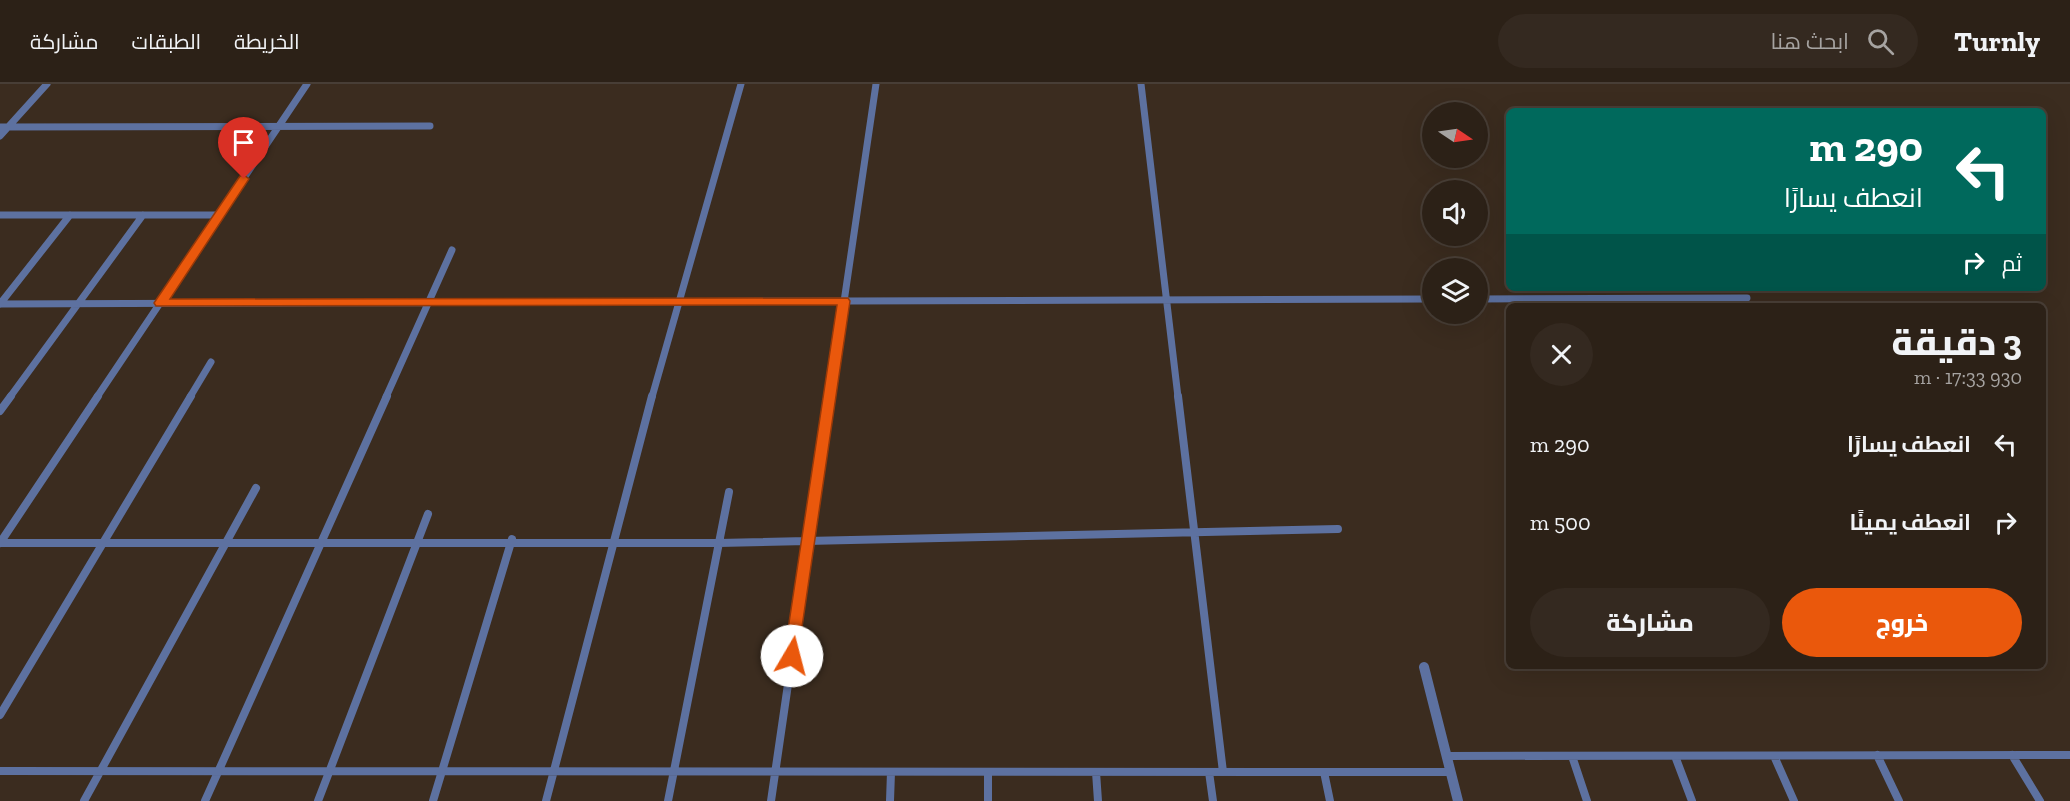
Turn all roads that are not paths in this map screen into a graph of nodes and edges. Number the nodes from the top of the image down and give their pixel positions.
1 (47, 84) edge
2 (307, 84) edge
3 (741, 84) edge
4 (876, 84) edge
5 (1141, 84) edge
6 (280, 124) junction
7 (430, 126) dead end
8 (0, 127) edge
9 (9, 127) junction
10 (0, 136) edge
11 (3, 215) edge
12 (70, 215) junction
13 (143, 215) junction
14 (220, 215) junction
15 (0, 222) edge
16 (452, 250) dead end
17 (1747, 298) dead end
18 (1422, 299) edge
19 (1488, 299) edge
20 (1165, 300) junction
21 (680, 301) junction
22 (844, 301) junction
23 (428, 302) junction
24 (161, 303) junction
25 (0, 304) edge
26 (78, 304) junction
27 (211, 363) dead end
28 (0, 411) edge
29 (256, 488) dead end
30 (729, 492) dead end
31 (428, 514) dead end
32 (1338, 529) dead end
33 (1193, 532) junction
34 (512, 541) junction
35 (809, 541) junction
36 (0, 543) edge
37 (103, 543) junction
38 (226, 543) junction
39 (321, 543) junction
40 (417, 543) junction
41 (614, 543) junction
42 (719, 543) junction
43 (1424, 667) dead end
44 (0, 715) edge
45 (1877, 755) junction
46 (2012, 755) junction
47 (2070, 755) edge
48 (1446, 756) junction
49 (1572, 756) junction
50 (1675, 756) junction
51 (1774, 756) junction
52 (0, 771) edge
53 (100, 771) junction
54 (218, 771) junction
55 (330, 771) junction
56 (444, 771) junction
57 (554, 771) junction
58 (674, 771) junction
59 (775, 771) junction
60 (891, 771) junction
61 (988, 772) junction
62 (1096, 772) junction
63 (1209, 772) junction
64 (1223, 772) junction
65 (1324, 772) junction
66 (1450, 772) junction
67 (84, 801) edge
68 (205, 801) edge
69 (318, 801) edge
70 (433, 801) edge
71 (546, 801) edge
72 (668, 801) edge
73 (771, 801) edge
74 (890, 801) edge
75 (988, 801) edge
76 (1098, 801) edge
77 (1213, 801) edge
78 (1329, 801) edge
79 (1458, 801) edge
80 (1587, 801) edge
81 (1692, 801) edge
82 (1794, 801) edge
83 (1899, 801) edge
84 (2040, 801) edge

1 - 9 street
2 - 6 street
3 - 21 street
4 - 22 street
5 - 20 street
6 - 7 street
6 - 9 street
6 - 14 street
8 - 9 street
9 - 10 street
11 - 12 street
11 - 15 street
12 - 13 street
12 - 25 street
13 - 14 street
13 - 26 street
14 - 24 street
16 - 23 street
17 - 19 street
18 - 20 street
20 - 22 street
20 - 33 street
21 - 22 street
21 - 23 street
21 - 41 street
22 - 35 street
23 - 24 street
23 - 39 street
24 - 26 street
24 - 36 street
25 - 26 street
26 - 28 street
27 - 37 street
29 - 38 street
30 - 42 street
31 - 40 street
32 - 33 street
33 - 35 street
33 - 64 street
34 - 40 street
34 - 41 street
34 - 56 street
35 - 42 street
35 - 59 street
36 - 37 street
37 - 38 street
37 - 44 street
38 - 39 street
38 - 53 street
39 - 40 street
39 - 54 street
40 - 55 street
41 - 42 street
41 - 57 street
42 - 58 street
43 - 48 street
45 - 46 street
45 - 51 street
45 - 83 street
46 - 47 street
46 - 84 street
48 - 49 street
48 - 66 street
49 - 50 street
49 - 80 street
50 - 51 street
50 - 81 street
51 - 82 street
52 - 53 street
53 - 54 street
53 - 67 street
54 - 55 street
54 - 68 street
55 - 56 street
55 - 69 street
56 - 57 street
56 - 70 street
57 - 58 street
57 - 71 street
58 - 59 street
58 - 72 street
59 - 60 street
59 - 73 street
60 - 61 street
60 - 74 street
61 - 62 street
61 - 75 street
62 - 63 street
62 - 76 street
63 - 64 street
63 - 77 street
64 - 65 street
65 - 66 street
65 - 78 street
66 - 79 street

